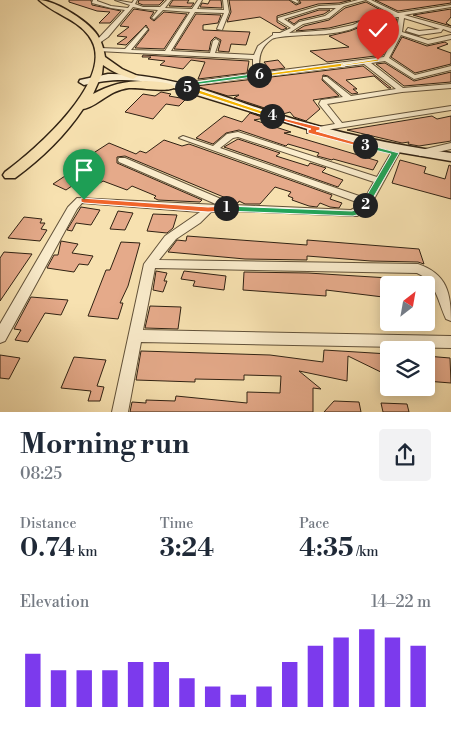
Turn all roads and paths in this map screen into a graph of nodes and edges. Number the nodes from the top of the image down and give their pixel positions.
1 (43, 0) edge
2 (95, 0) edge
3 (116, 0) edge
4 (136, 0) edge
5 (169, 0) edge
6 (200, 0) edge
7 (225, 0) edge
8 (361, 0) edge
9 (368, 0) edge
10 (447, 0) edge
11 (451, 2) edge
12 (339, 6) junction
13 (451, 6) edge
14 (130, 7) junction
15 (162, 9) junction
16 (195, 10) junction
17 (227, 12) junction
18 (368, 14) dead end
19 (399, 15) junction
20 (154, 18) dead end
21 (388, 18) junction
22 (394, 22) dead end
23 (77, 23) junction
24 (294, 28) junction
25 (145, 29) dead end
26 (220, 29) dead end
27 (448, 29) edge
28 (400, 30) junction
29 (275, 34) junction
30 (451, 36) edge
31 (216, 41) dead end
32 (99, 50) junction
33 (127, 51) junction
34 (167, 53) junction
35 (212, 55) junction
36 (256, 57) junction
37 (386, 59) junction
38 (366, 62) junction
39 (451, 68) edge
40 (256, 75) junction
41 (133, 76) junction
42 (414, 77) junction
43 (89, 78) junction
44 (325, 78) dead end
45 (174, 86) junction
46 (451, 86) edge
47 (430, 88) junction
48 (402, 90) junction
49 (349, 98) junction
50 (451, 108) edge
51 (69, 119) junction
52 (340, 125) junction
53 (314, 130) junction
54 (183, 138) dead end
55 (451, 146) edge
56 (214, 149) junction
57 (396, 150) junction
58 (420, 152) junction
59 (451, 157) edge
60 (122, 160) dead end
61 (451, 163) edge
62 (5, 181) edge
63 (378, 181) junction
64 (367, 202) junction
65 (234, 208) junction
66 (208, 209) junction
67 (150, 264) junction
68 (451, 314) edge
69 (135, 336) junction
70 (0, 337) edge
71 (451, 342) edge
72 (120, 412) edge

1 - 23 main road
2 - 14 street
3 - 14 street
4 - 14 street
5 - 15 street
6 - 16 street
7 - 17 street
8 - 12 street
9 - 19 street
10 - 11 street
12 - 24 street
12 - 24 street
13 - 19 street
14 - 15 street
14 - 32 street
15 - 16 street
15 - 20 street
16 - 17 street
16 - 34 street
17 - 26 street
18 - 21 street
19 - 21 street
19 - 27 street
19 - 28 street
21 - 22 street
21 - 29 street
23 - 32 main road
23 - 43 main road
24 - 29 street
25 - 33 street
27 - 28 street
28 - 30 street
28 - 37 street
29 - 36 street
31 - 35 street
32 - 33 street
32 - 41 main road
32 - 43 main road
33 - 34 street
34 - 35 street
35 - 36 street
36 - 40 street
37 - 38 street
37 - 42 street
38 - 40 street
38 - 48 street
39 - 42 street
40 - 45 street
41 - 43 street
41 - 45 street
42 - 47 street
43 - 45 street
43 - 51 main road
43 - 62 main road
44 - 49 street
45 - 51 main road
45 - 53 street
46 - 47 street
47 - 48 street
48 - 49 street
49 - 52 street
50 - 52 street
51 - 62 main road
52 - 53 street
53 - 57 street
54 - 56 street
55 - 58 street
56 - 63 street
56 - 64 street
57 - 58 street
57 - 61 street
57 - 63 street
58 - 59 street
60 - 65 street
63 - 64 street
64 - 65 street
65 - 66 street
66 - 67 street
66 - 70 street
67 - 68 street
67 - 69 street
69 - 71 street
69 - 72 street

